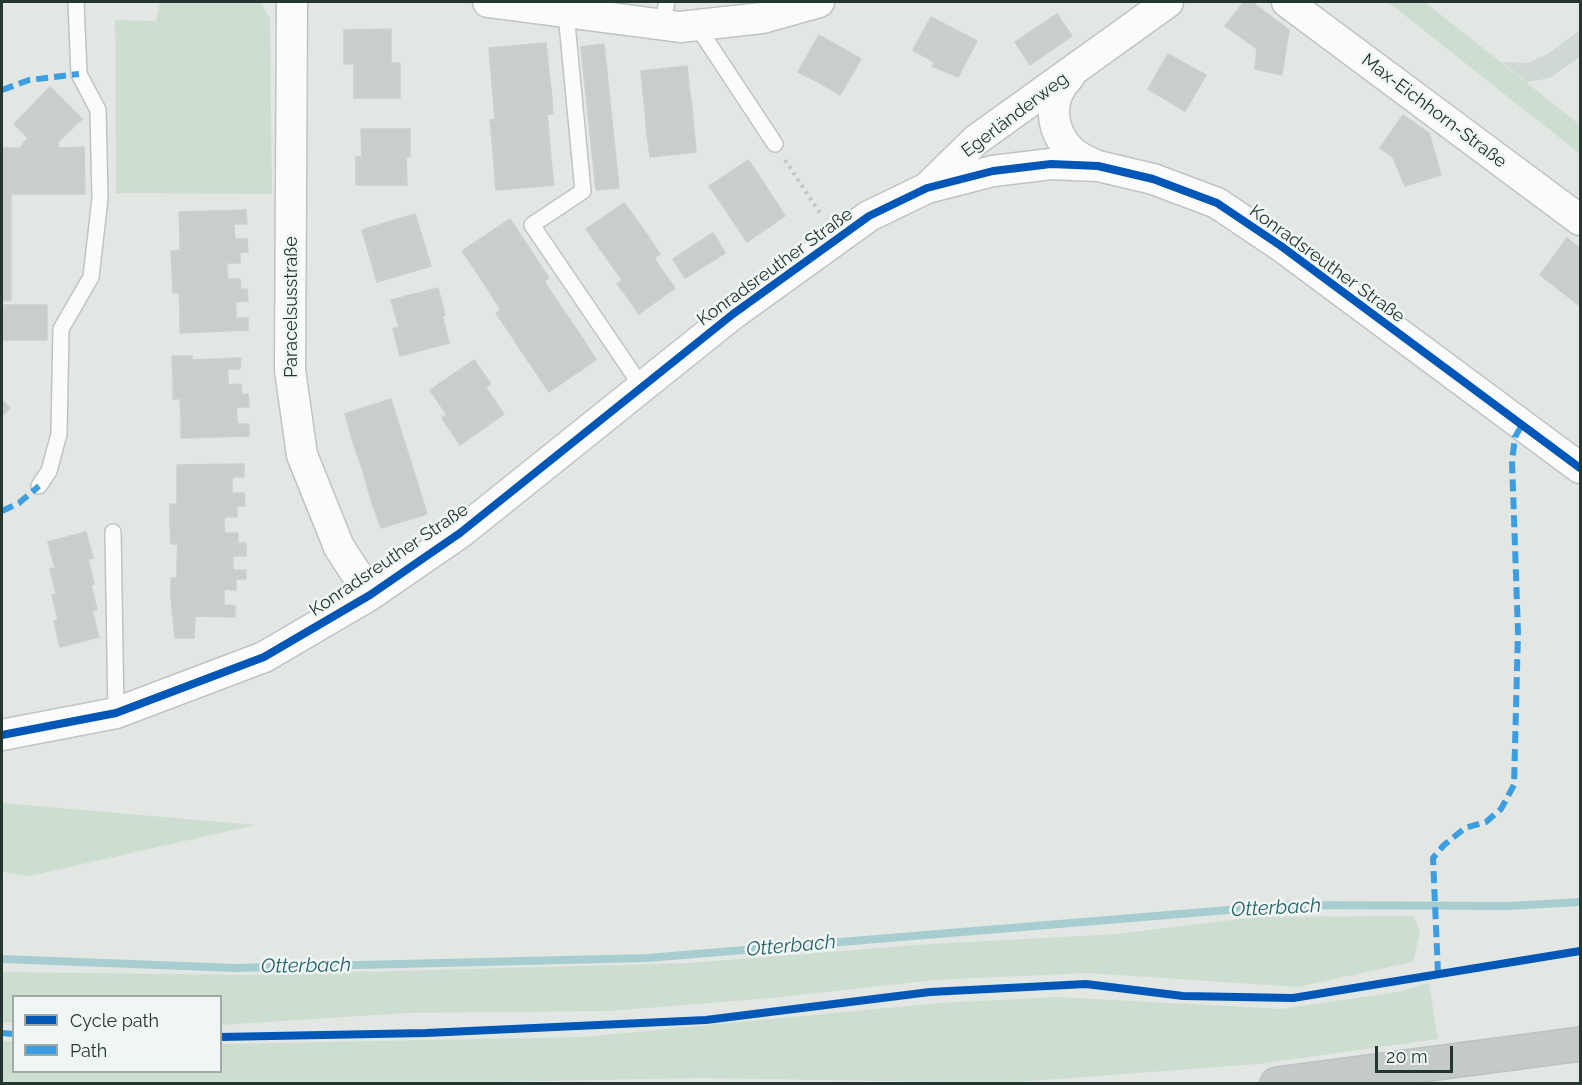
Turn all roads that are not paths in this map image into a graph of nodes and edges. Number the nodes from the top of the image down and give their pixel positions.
1 (76, 2) edge
2 (292, 2) edge
3 (493, 2) edge
4 (819, 2) edge
5 (1168, 2) edge
6 (1287, 2) edge
7 (614, 10) edge
8 (566, 13) junction
9 (665, 13) edge
10 (697, 26) junction
11 (1077, 68) junction
12 (775, 144) road end
13 (1098, 166) junction
14 (927, 188) junction
15 (1581, 220) edge
16 (642, 387) junction
17 (1581, 468) edge
18 (39, 486) dead end
19 (113, 532) dead end
20 (370, 595) junction
21 (116, 713) junction
22 (2, 735) edge
23 (1581, 1044) edge
24 (1276, 1083) edge

1 - 18 lane
2 - 20 street, Paracelsusstraße
3 - 8 street
4 - 10 street
5 - 11 street, Egerländerweg
6 - 15 street, Max-Eichhorn-Straße
7 - 8 street
7 - 9 street
8 - 16 lane
9 - 10 street
10 - 12 lane
11 - 13 street, Egerländerweg
11 - 14 street, Egerländerweg
13 - 14 street, Konradsreuther Straße
13 - 17 street, Konradsreuther Straße
14 - 16 street, Konradsreuther Straße
16 - 20 street, Konradsreuther Straße
19 - 21 lane
20 - 21 street, Konradsreuther Straße
21 - 22 street, Konradsreuther Straße
23 - 24 highway

